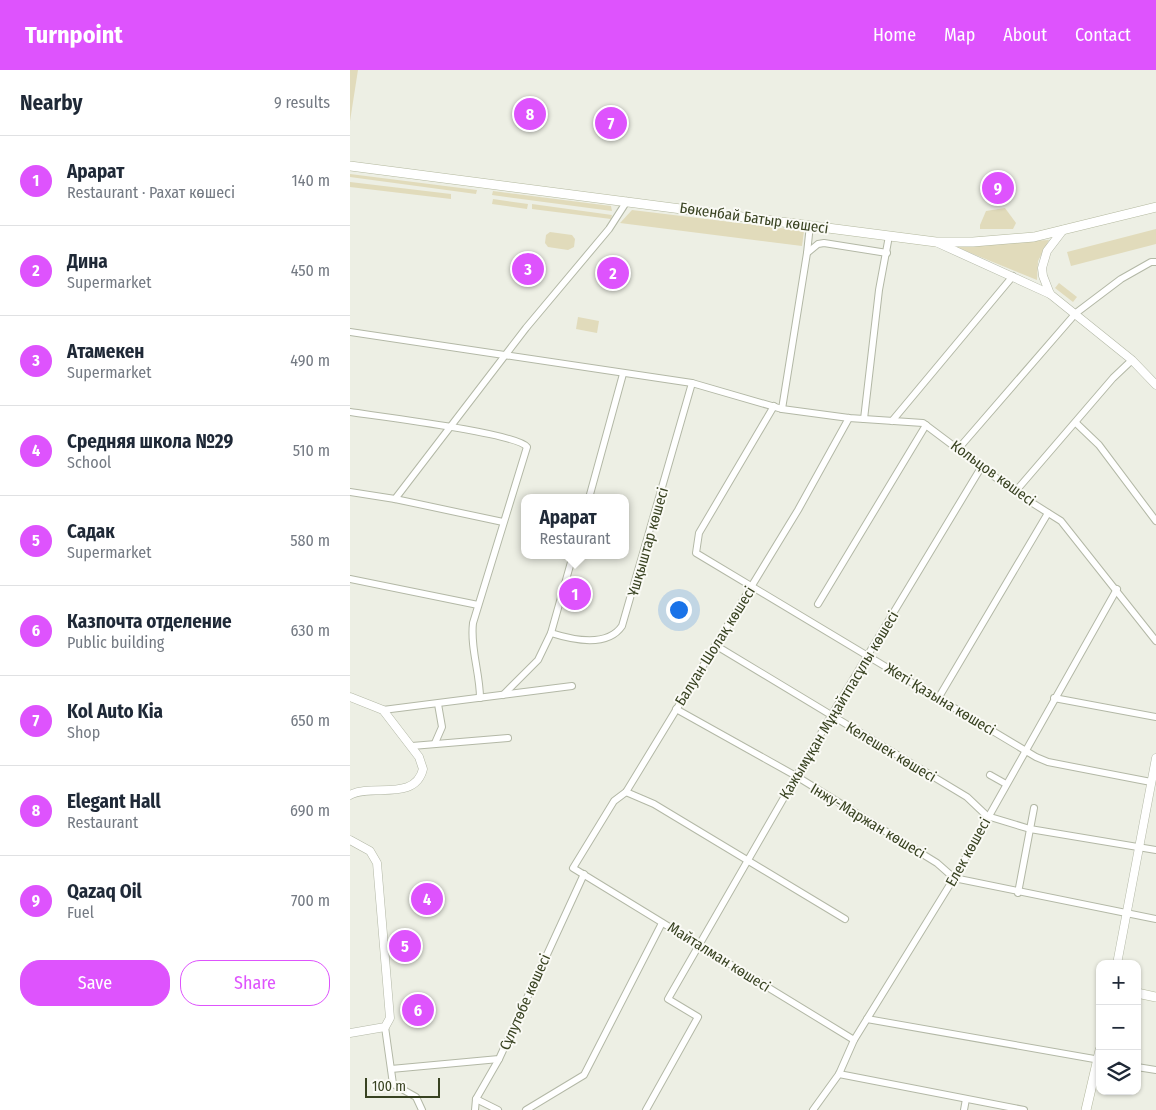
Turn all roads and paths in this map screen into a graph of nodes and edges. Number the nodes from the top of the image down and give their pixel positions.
1 (350, 166) edge
2 (627, 201) junction
3 (1156, 206) edge
4 (810, 225) junction
5 (1063, 230) junction
6 (889, 236) junction
7 (936, 242) junction
8 (807, 253) junction
9 (887, 254) junction
10 (1154, 261) edge
11 (1013, 276) junction
12 (1050, 294) junction
13 (1076, 313) junction
14 (350, 332) edge
15 (505, 355) junction
16 (1132, 360) junction
17 (623, 374) junction
18 (692, 384) junction
19 (1156, 385) edge
20 (774, 406) junction
21 (782, 409) junction
22 (350, 412) edge
23 (849, 418) junction
24 (864, 419) junction
25 (892, 421) junction
26 (1076, 422) junction
27 (926, 425) junction
28 (448, 427) junction
29 (959, 448) junction
30 (982, 466) junction
31 (350, 492) edge
32 (1015, 492) junction
33 (590, 494) edge
34 (395, 499) junction
35 (1048, 513) junction
36 (1156, 521) edge
37 (503, 522) junction
38 (572, 559) edge
39 (350, 579) edge
40 (752, 585) junction
41 (1117, 590) junction
42 (818, 604) dead end
43 (478, 605) junction
44 (552, 633) junction
45 (1156, 641) edge
46 (715, 645) junction
47 (867, 656) junction
48 (572, 686) dead end
49 (504, 695) junction
50 (350, 697) edge
51 (939, 697) junction
52 (480, 698) junction
53 (1054, 698) junction
54 (438, 704) junction
55 (676, 709) junction
56 (383, 710) junction
57 (831, 716) junction
58 (1156, 717) edge
59 (508, 738) dead end
60 (435, 744) junction
61 (412, 746) junction
62 (1026, 750) junction
63 (1156, 758) edge
64 (990, 775) dead end
65 (796, 776) junction
66 (1151, 782) junction
67 (1006, 784) junction
68 (626, 792) junction
69 (350, 795) edge
70 (1034, 808) dead end
71 (988, 816) junction
72 (1030, 829) junction
73 (350, 840) edge
74 (1140, 847) junction
75 (1156, 850) edge
76 (748, 859) junction
77 (573, 868) joint
78 (584, 874) junction
79 (954, 878) junction
80 (1018, 892) junction
81 (1127, 914) junction
82 (845, 919) dead end
83 (1156, 919) edge
84 (662, 923) junction
85 (698, 945) junction
86 (1118, 960) edge
87 (1141, 994) edge
88 (1156, 997) edge
89 (867, 1019) junction
90 (385, 1028) junction
91 (350, 1033) edge
92 (854, 1040) junction
93 (1096, 1056) edge
94 (499, 1059) junction
95 (1096, 1068) edge
96 (1141, 1068) edge
97 (391, 1069) junction
98 (1156, 1070) edge
99 (839, 1074) junction
100 (476, 1099) junction
101 (966, 1099) junction
102 (422, 1110) edge
103 (475, 1110) edge
104 (498, 1110) edge
105 (526, 1110) edge
106 (646, 1110) edge
107 (813, 1110) edge
108 (964, 1110) edge
109 (1024, 1110) edge
110 (1086, 1110) edge

1 - 2 main road, Бөкенбай Батыр көшесі
2 - 4 main road, Бөкенбай Батыр көшесі
2 - 15 street
3 - 5 main road, Бөкенбай Батыр көшесі
4 - 6 main road, Бөкенбай Батыр көшесі
4 - 8 street
5 - 7 main road, Бөкенбай Батыр көшесі
5 - 12 street
6 - 7 main road, Бөкенбай Батыр көшесі
6 - 9 street
7 - 11 street
8 - 9 street
8 - 21 street
9 - 24 street
10 - 13 street
11 - 12 street
11 - 25 street
12 - 13 street
13 - 16 street
13 - 29 street
14 - 15 street, Кольцов көшесі
15 - 17 street, Кольцов көшесі
15 - 28 street
16 - 19 street
16 - 26 street
17 - 18 street, Кольцов көшесі
17 - 33 street
18 - 20 street, Кольцов көшесі
18 - 44 street, Ұшқыштар көшесі
20 - 21 street, Кольцов көшесі
20 - 40 street, Жеті Қазына көшесі
21 - 23 street, Кольцов көшесі
22 - 28 street
23 - 24 street, Кольцов көшесі
23 - 40 street, Балуан Шолақ көшесі
24 - 25 street, Кольцов көшесі
25 - 27 street, Кольцов көшесі
26 - 32 street
26 - 36 street
27 - 29 street, Кольцов көшесі
27 - 42 street
28 - 34 street
28 - 37 street
29 - 30 street, Кольцов көшесі
30 - 32 street, Кольцов көшесі
30 - 47 street, Қажымұқан Мұңайтпасұлы көшесі
31 - 34 street
32 - 35 street, Кольцов көшесі
34 - 37 street
35 - 41 street, Кольцов көшесі
35 - 51 street
37 - 43 street
38 - 44 street
39 - 43 street
40 - 46 street, Балуан Шолақ көшесі
40 - 47 street, Жеті Қазына көшесі
41 - 45 street, Кольцов көшесі
41 - 53 street, Елек көшесі
43 - 52 street
44 - 49 street
46 - 55 street, Балуан Шолақ көшесі
46 - 57 street, Келешек көшесі
47 - 51 street, Жеті Қазына көшесі
47 - 57 street, Қажымұқан Мұңайтпасұлы көшесі
48 - 49 street
49 - 52 street
50 - 56 street
51 - 62 street, Жеті Қазына көшесі
52 - 54 street
53 - 58 street
53 - 62 street, Елек көшесі
54 - 56 street
54 - 60 street
55 - 65 street, Інжу-Маржан көшесі
55 - 68 street, Балуан Шолақ көшесі
56 - 61 street
57 - 65 street, Қажымұқан Мұңайтпасұлы көшесі
57 - 71 street, Келешек көшесі
59 - 60 street
60 - 61 street
61 - 69 street
62 - 66 street, Жеті Қазына көшесі
62 - 67 street, Елек көшесі
63 - 66 street
64 - 67 street
65 - 76 street, Қажымұқан Мұңайтпасұлы көшесі
65 - 79 street, Інжу-Маржан көшесі
66 - 74 street
67 - 71 street, Елек көшесі
68 - 76 street
68 - 77 street, Балуан Шолақ көшесі
70 - 72 street
71 - 72 street
71 - 79 street, Елек көшесі
72 - 74 street
72 - 80 street
73 - 90 street
74 - 75 street
74 - 81 street
76 - 82 street
76 - 85 street, Қажымұқан Мұңайтпасұлы көшесі
77 - 78 street, Майталман көшесі
78 - 84 street, Майталман көшесі
78 - 94 street, Сұлутөбе көшесі
79 - 80 street
79 - 89 street, Елек көшесі
80 - 81 street
81 - 83 street
81 - 86 street
84 - 85 street, Майталман көшесі
84 - 105 street
85 - 92 street, Майталман көшесі
85 - 106 street, Қажымұқан Мұңайтпасұлы көшесі
87 - 88 main road
89 - 92 street, Елек көшесі
89 - 93 street
90 - 91 street
90 - 97 street
92 - 99 street, Елек көшесі
94 - 97 street, Сұлутөбе көшесі
94 - 100 street
95 - 110 main road
96 - 98 street
97 - 102 street
99 - 101 street
99 - 107 street, Елек көшесі
100 - 103 street
100 - 104 street
101 - 108 street
101 - 109 street

